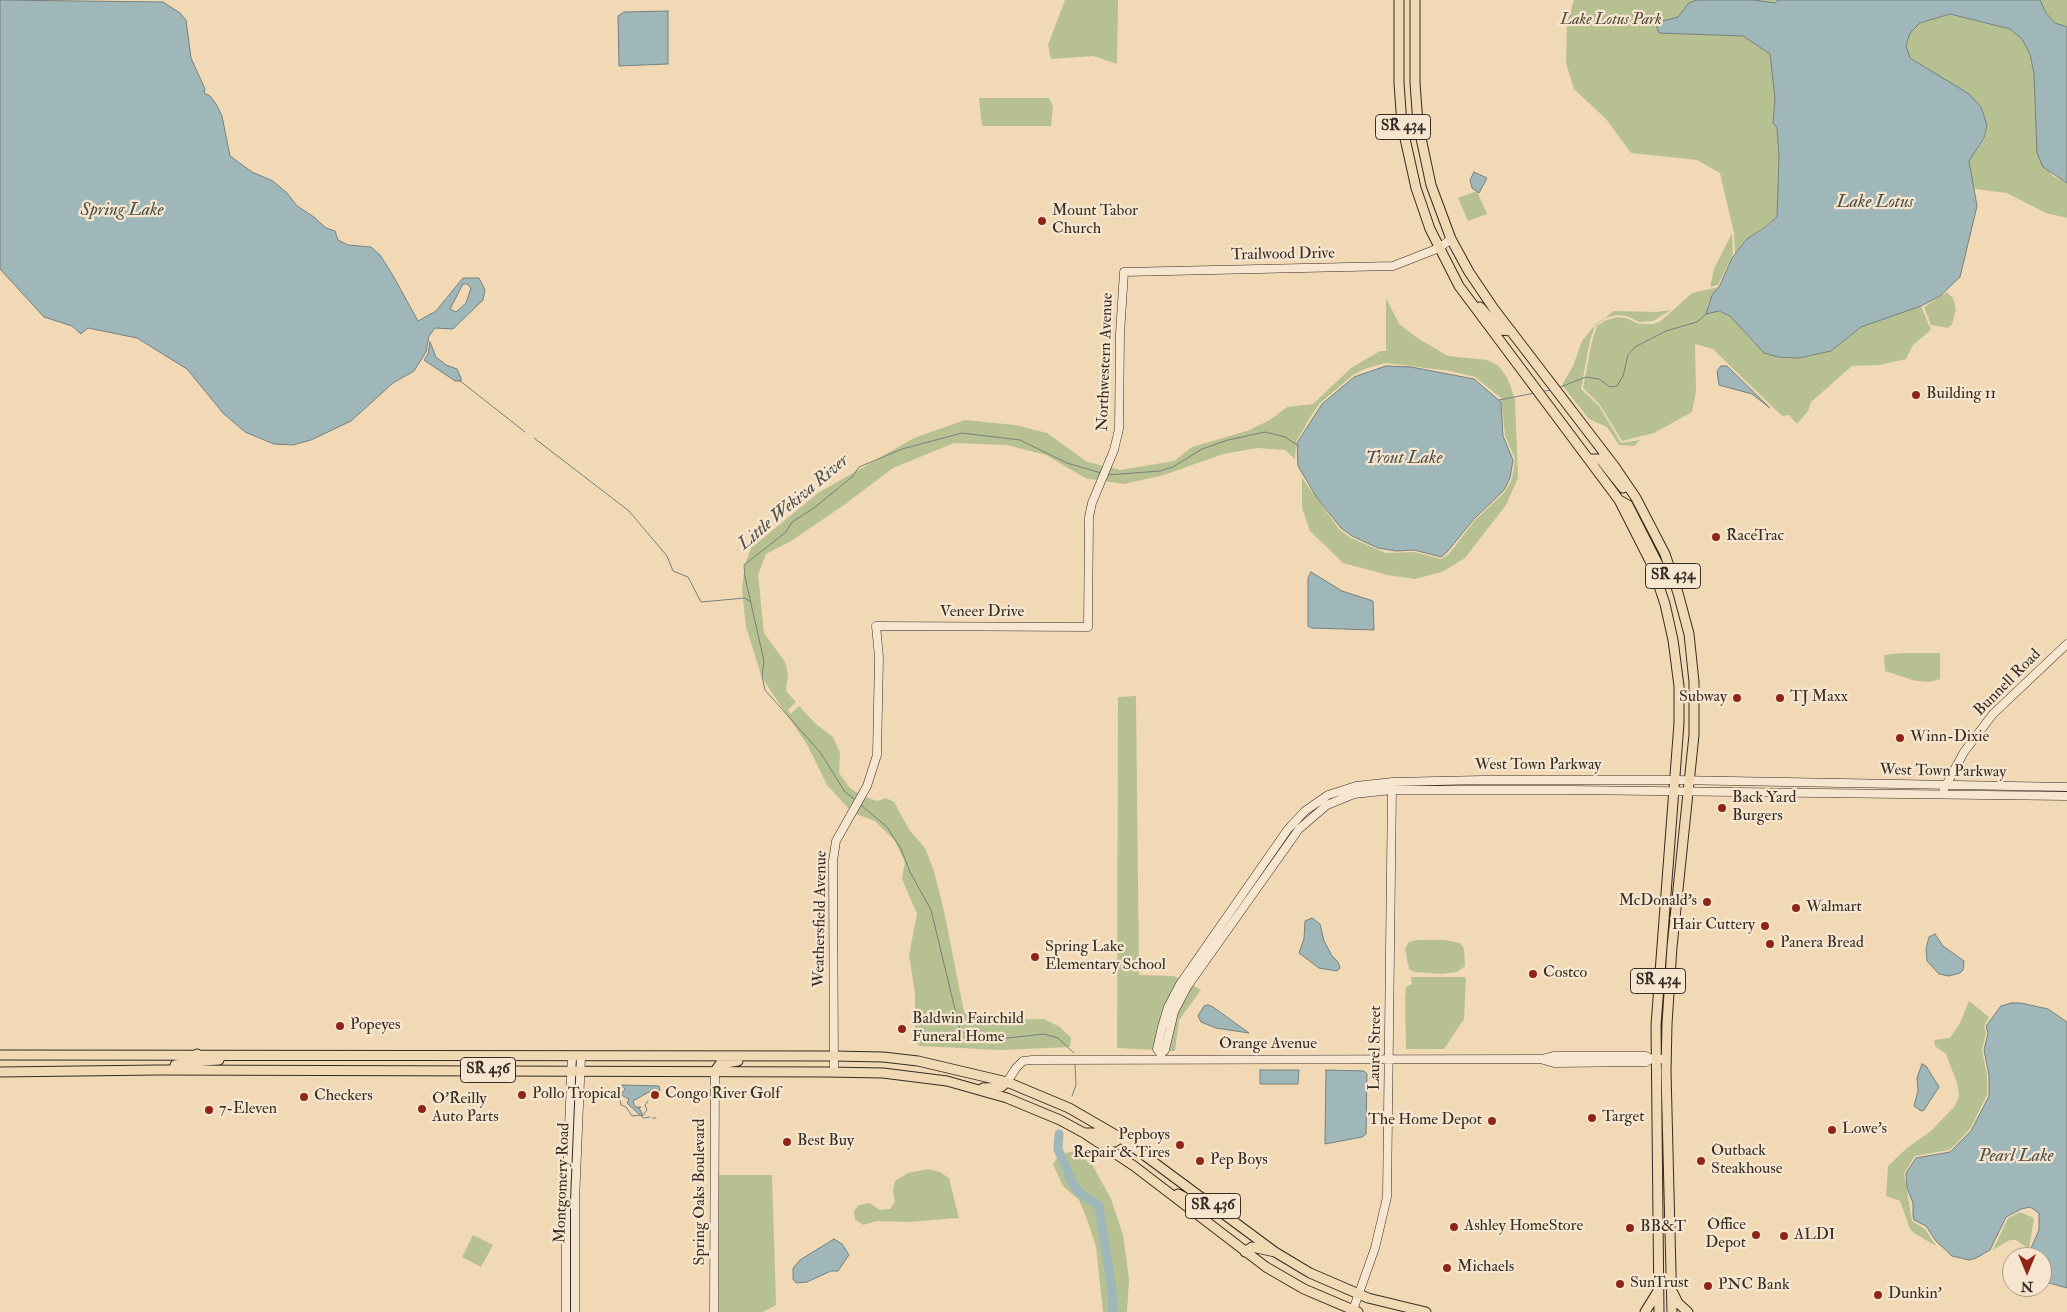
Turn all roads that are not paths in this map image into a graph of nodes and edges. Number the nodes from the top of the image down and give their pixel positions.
1 (1399, 0) edge
2 (1415, 1) edge
3 (1453, 242) junction
4 (1439, 248) junction
5 (1124, 272) joint
6 (1459, 286) junction
7 (1511, 331) junction
8 (1589, 459) junction
9 (1635, 496) junction
10 (1619, 500) junction
11 (1674, 580) junction
12 (876, 626) joint
13 (1088, 627) joint
14 (2067, 644) edge
15 (1955, 769) junction
16 (1674, 780) junction
17 (1392, 782) junction
18 (1690, 786) junction
19 (1946, 786) junction
20 (1964, 786) junction
21 (2067, 787) edge
22 (1392, 790) junction
23 (1674, 790) junction
24 (1941, 795) junction
25 (2067, 796) edge
26 (1665, 903) junction
27 (1663, 922) junction
28 (1674, 926) junction
29 (1672, 947) junction
30 (197, 1054) junction
31 (228, 1054) junction
32 (0, 1055) edge
33 (576, 1056) junction
34 (752, 1056) junction
35 (833, 1056) junction
36 (1160, 1056) junction
37 (1653, 1059) junction
38 (1666, 1059) junction
39 (1390, 1060) junction
40 (140, 1070) junction
41 (192, 1070) junction
42 (576, 1071) junction
43 (715, 1071) junction
44 (0, 1072) edge
45 (834, 1072) junction
46 (1007, 1082) junction
47 (975, 1088) junction
48 (1084, 1133) junction
49 (1121, 1138) junction
50 (1116, 1153) junction
51 (1658, 1161) junction
52 (1163, 1168) junction
53 (1669, 1188) junction
54 (1170, 1193) junction
55 (1203, 1198) junction
56 (567, 1251) junction
57 (1245, 1252) junction
58 (1275, 1252) junction
59 (576, 1282) junction
60 (1659, 1289) junction
61 (1672, 1290) junction
62 (1359, 1294) junction
63 (1356, 1311) edge
64 (566, 1312) edge
65 (575, 1312) edge
66 (714, 1312) edge
67 (1426, 1312) edge
68 (1645, 1312) edge
69 (1659, 1312) edge
70 (1672, 1312) edge
71 (1688, 1312) edge

1 - 4 main road, SR 434
2 - 3 main road, SR 434
3 - 4 street, Trailwood Drive
3 - 7 main road, SR 434
4 - 5 street, Trailwood Drive
4 - 6 main road, SR 434
5 - 13 street, Northwestern Avenue
6 - 7 main road
6 - 8 main road, SR 434
7 - 9 main road, SR 434
8 - 9 main road
8 - 10 main road, SR 434
9 - 11 main road, SR 434
10 - 11 main road
10 - 16 main road, SR 434
11 - 18 main road, SR 434
12 - 13 street, Veneer Drive
12 - 35 street, Weathersfield Avenue
14 - 15 street, Bunnell Road
15 - 19 street, Bunnell Road
15 - 20 street
16 - 17 street, West Town Parkway
16 - 18 street, West Town Parkway
16 - 23 main road, SR 434
17 - 22 street, Laurel Street
17 - 36 street, West Town Parkway
18 - 19 street, West Town Parkway
18 - 23 street, West Town Parkway
18 - 24 street, West Town Parkway
18 - 28 main road, SR 434
19 - 20 street, West Town Parkway
19 - 24 street, Bunnell Road
20 - 21 street, West Town Parkway
22 - 23 street, West Town Parkway
22 - 36 street, West Town Parkway
22 - 39 street, Laurel Street
23 - 26 main road, SR 434
24 - 25 street, West Town Parkway
26 - 27 main road, SR 434
26 - 28 main road
27 - 29 main road
27 - 37 main road, SR 434
28 - 29 main road, SR 434
29 - 38 main road, SR 434
30 - 31 main road, SR 436
30 - 32 main road, SR 436
30 - 40 main road
31 - 33 main road, SR 436
31 - 41 main road
33 - 34 main road, SR 436
33 - 42 street, Montgomery Road
34 - 35 main road, SR 436
34 - 43 main road
35 - 45 street, Weathersfield Avenue
35 - 46 main road, SR 436
36 - 39 street, Orange Avenue
36 - 46 street, Orange Avenue
37 - 38 street, Orange Avenue
37 - 39 street, Orange Avenue
37 - 51 main road, SR 434
38 - 53 main road, SR 434
39 - 62 street, Laurel Street
40 - 41 main road, SR 436
40 - 44 main road, SR 436
41 - 42 main road, SR 436
42 - 43 main road, SR 436
42 - 56 street, Montgomery Road
42 - 59 street, Montgomery Road
43 - 45 main road, SR 436
43 - 66 street, Spring Oaks Boulevard
45 - 47 main road, SR 436
46 - 47 main road
46 - 49 main road, SR 436
47 - 48 main road, SR 436
48 - 49 main road
48 - 50 main road, SR 436
49 - 52 main road, SR 436
50 - 52 main road
50 - 54 main road, SR 436
51 - 53 main road
51 - 60 main road, SR 434
52 - 55 main road, SR 436
53 - 61 main road, SR 434
54 - 55 main road
54 - 57 main road, SR 436
55 - 58 main road, SR 436
56 - 59 street
56 - 64 street, Montgomery Road
57 - 58 main road
57 - 63 main road, SR 436
58 - 62 main road, SR 436
59 - 65 street, Montgomery Road
60 - 68 main road
60 - 69 main road, SR 434
61 - 70 main road, SR 434
61 - 71 main road
62 - 63 street, Laurel Street
62 - 67 main road, SR 436

